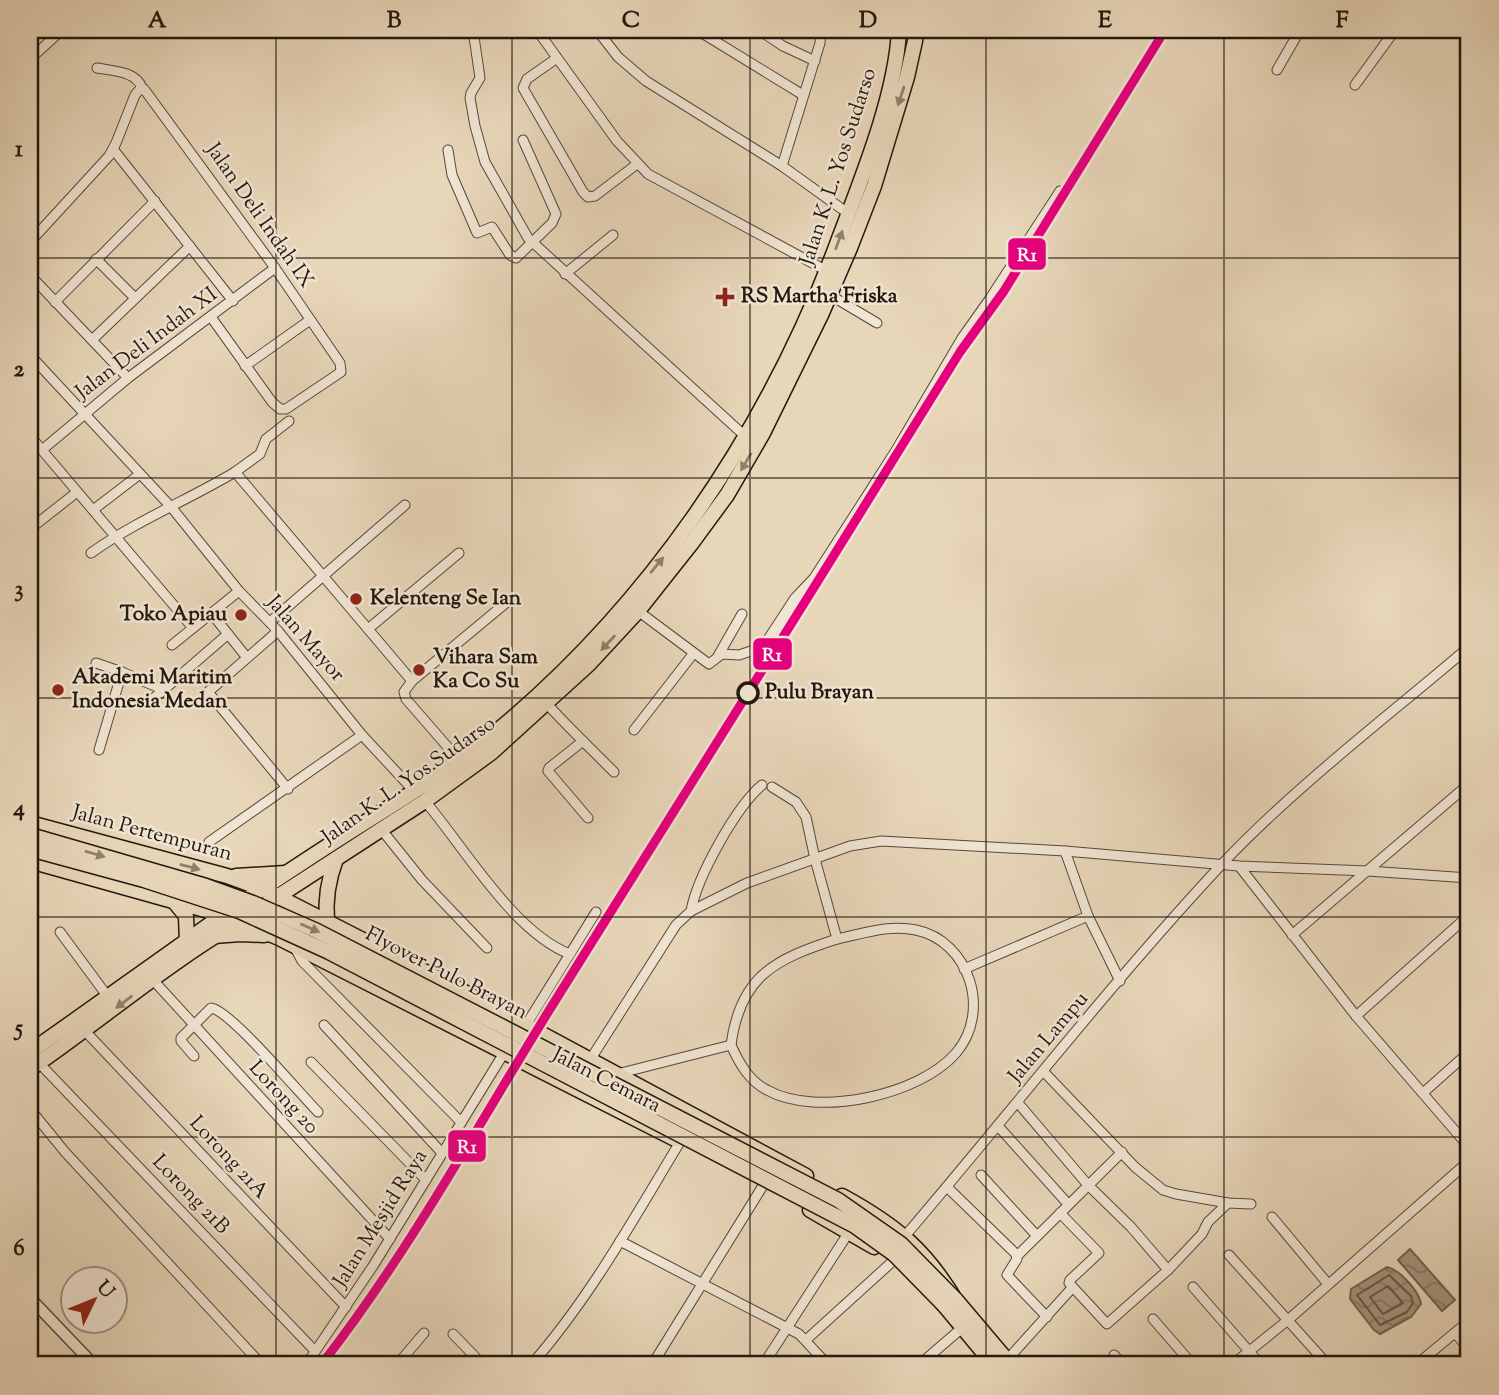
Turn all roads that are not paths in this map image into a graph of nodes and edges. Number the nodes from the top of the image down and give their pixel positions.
1 (62, 30) edge
2 (473, 30) edge
3 (537, 30) edge
4 (597, 30) edge
5 (697, 30) edge
6 (759, 30) edge
7 (821, 30) edge
8 (899, 30) edge
9 (916, 30) edge
10 (1300, 30) edge
11 (1395, 30) edge
12 (557, 58) junction
13 (30, 59) edge
14 (815, 61) junction
15 (97, 68) dead end
16 (1277, 70) dead end
17 (1355, 85) dead end
18 (143, 89) junction
19 (803, 95) junction
20 (523, 140) dead end
21 (113, 149) junction
22 (448, 150) dead end
23 (637, 164) junction
24 (782, 166) junction
25 (1060, 191) dead end
26 (155, 201) junction
27 (849, 214) junction
28 (613, 234) dead end
29 (30, 242) edge
30 (532, 242) junction
31 (190, 246) junction
32 (96, 259) junction
33 (275, 268) junction
34 (827, 271) junction
35 (565, 274) junction
36 (30, 275) edge
37 (830, 295) junction
38 (135, 298) junction
39 (233, 301) junction
40 (55, 302) junction
41 (211, 317) junction
42 (310, 320) junction
43 (877, 323) dead end
44 (92, 340) junction
45 (30, 355) edge
46 (245, 366) junction
47 (128, 378) junction
48 (85, 413) junction
49 (289, 421) dead end
50 (30, 436) edge
51 (746, 437) junction
52 (42, 450) junction
53 (235, 472) junction
54 (140, 474) junction
55 (77, 492) junction
56 (405, 505) dead end
57 (172, 508) junction
58 (93, 510) junction
59 (30, 529) edge
60 (115, 536) junction
61 (91, 553) dead end
62 (459, 553) dead end
63 (324, 577) junction
64 (239, 591) junction
65 (507, 602) dead end
66 (638, 611) junction
67 (212, 614) junction
68 (742, 614) dead end
69 (270, 622) junction
70 (193, 628) junction
71 (368, 629) junction
72 (278, 631) junction
73 (228, 634) junction
74 (172, 645) dead end
75 (1469, 648) edge
76 (244, 653) dead end
77 (693, 654) junction
78 (718, 656) junction
79 (96, 663) dead end
80 (122, 672) junction
81 (412, 681) junction
82 (162, 689) junction
83 (153, 699) dead end
84 (547, 704) junction
85 (634, 730) dead end
86 (362, 735) junction
87 (583, 741) junction
88 (99, 750) dead end
89 (460, 760) junction
90 (614, 772) dead end
91 (1469, 784) edge
92 (288, 789) junction
93 (419, 796) junction
94 (588, 818) dead end
95 (30, 823) edge
96 (381, 829) junction
97 (30, 835) edge
98 (209, 842) dead end
99 (30, 849) edge
100 (1065, 851) junction
101 (336, 859) junction
102 (815, 859) junction
103 (30, 861) edge
104 (1222, 864) junction
105 (1239, 866) junction
106 (1368, 871) junction
107 (287, 873) junction
108 (227, 876) junction
109 (1469, 878) edge
110 (263, 888) junction
111 (279, 896) junction
112 (173, 900) junction
113 (691, 911) junction
114 (596, 912) dead end
115 (223, 915) junction
116 (1469, 915) edge
117 (1088, 916) junction
118 (240, 921) junction
119 (327, 921) junction
120 (60, 932) dead end
121 (1292, 935) junction
122 (214, 936) junction
123 (279, 938) junction
124 (837, 939) junction
125 (187, 942) junction
126 (294, 946) junction
127 (487, 948) dead end
128 (570, 954) junction
129 (964, 969) junction
130 (422, 970) junction
131 (153, 980) junction
132 (1120, 981) junction
133 (451, 985) junction
134 (108, 997) junction
135 (405, 1002) junction
136 (1356, 1016) junction
137 (435, 1017) junction
138 (324, 1025) dead end
139 (526, 1025) junction
140 (194, 1026) junction
141 (85, 1031) junction
142 (732, 1045) junction
143 (1469, 1052) edge
144 (504, 1053) junction
145 (194, 1056) dead end
146 (590, 1060) junction
147 (33, 1061) edge
148 (311, 1062) dead end
149 (1044, 1072) junction
150 (615, 1074) junction
151 (1423, 1093) junction
152 (666, 1101) junction
153 (1018, 1103) junction
154 (30, 1109) edge
155 (318, 1112) dead end
156 (461, 1122) junction
157 (998, 1126) junction
158 (650, 1128) junction
159 (680, 1142) junction
160 (1469, 1147) edge
161 (1122, 1152) junction
162 (442, 1153) junction
163 (1469, 1161) edge
164 (981, 1175) dead end
165 (426, 1180) junction
166 (764, 1184) junction
167 (1088, 1185) junction
168 (947, 1187) junction
169 (1228, 1203) junction
170 (1068, 1204) junction
171 (1251, 1204) dead end
172 (1060, 1213) junction
173 (1272, 1217) dead end
174 (849, 1231) junction
175 (905, 1236) junction
176 (1037, 1236) junction
177 (390, 1239) junction
178 (620, 1241) junction
179 (1229, 1255) dead end
180 (1017, 1256) junction
181 (893, 1261) junction
182 (1168, 1270) junction
183 (1328, 1284) junction
184 (703, 1285) junction
185 (1193, 1287) dead end
186 (1072, 1288) junction
187 (30, 1298) edge
188 (953, 1306) junction
189 (346, 1307) junction
190 (1047, 1317) junction
191 (1153, 1320) dead end
192 (1288, 1320) junction
193 (1469, 1321) edge
194 (786, 1327) junction
195 (962, 1328) junction
196 (424, 1333) dead end
197 (1455, 1333) junction
198 (453, 1334) dead end
199 (806, 1340) junction
200 (1469, 1349) edge
201 (315, 1351) junction
202 (1248, 1351) junction
203 (1114, 1356) dead end
204 (477, 1363) edge
205 (1004, 1364) edge
206 (94, 1365) edge
207 (262, 1365) edge
208 (306, 1365) edge
209 (397, 1365) edge
210 (531, 1365) edge
211 (652, 1365) edge
212 (763, 1365) edge
213 (828, 1365) edge
214 (919, 1365) edge
215 (1123, 1365) edge
216 (1193, 1365) edge
217 (1232, 1365) edge
218 (1261, 1365) edge
219 (1328, 1365) edge
220 (1416, 1365) edge

1 - 13 street
2 - 30 street
3 - 12 street
4 - 24 street
5 - 19 street
6 - 14 street
7 - 14 street
8 - 27 main road, Jalan K. L. Yos Sudarso
9 -> 37 main road, Jalan K. L. Yos Sudarso
10 - 16 street
11 - 17 street
12 - 23 street
12 - 23 street
14 - 19 street
15 - 18 street
18 - 21 street
18 - 33 street, Jalan Deli Indah IX
19 - 24 street
20 - 30 street
21 - 26 street
21 - 29 street
22 - 30 street
23 - 34 street
24 - 27 street
25 - 78 street
26 - 31 street
26 - 32 street
34 -> 27 main road, Jalan K. L. Yos Sudarso
28 - 35 street
30 - 35 street
31 - 38 street
31 - 39 street
32 - 38 street
32 - 40 street
33 - 39 street, Jalan Deli Indah XI
33 - 42 street, Jalan Deli Indah IX
34 - 51 main road, Jalan K. L. Yos Sudarso
35 - 51 street
36 - 40 street
37 - 43 street
37 -> 66 main road, Jalan K. L. Yos Sudarso
38 - 44 street
39 - 41 street, Jalan Deli Indah XI
40 - 44 street
41 - 46 street
41 - 47 street, Jalan Deli Indah XI
42 - 46 street
42 - 46 street, Jalan Deli Indah IX
44 - 47 street
45 - 48 street, Jalan Mayor
47 - 48 street, Jalan Deli Indah XI
48 - 52 street, Jalan Deli Indah XI
48 - 54 street, Jalan Mayor
49 - 53 street
50 - 52 street
89 -> 51 main road, Jalan K. L. Yos Sudarso
52 - 55 street
53 - 57 street
53 - 63 street
54 - 57 street, Jalan Mayor
54 - 58 street
55 - 58 street
55 - 59 street
56 - 63 street
57 - 60 street
57 - 64 street, Jalan Mayor
58 - 60 street
60 - 61 street
60 - 70 street
62 - 71 street
63 - 69 street
63 - 71 street
64 - 67 street
64 - 69 street, Jalan Mayor
65 - 81 street
66 - 77 street
66 -> 84 main road, Jalan K. L. Yos Sudarso
67 - 70 street
67 - 73 street
68 - 78 street
69 - 72 street, Jalan Mayor
70 - 74 street
71 - 81 street
72 - 86 street, Jalan Mayor
72 - 92 street
73 - 76 street
73 - 82 street
75 - 104 street, Jalan Lampu
77 - 78 street
77 - 85 street
79 - 80 street
80 - 82 street
80 - 88 street
81 - 89 street
82 - 83 street
84 - 87 street
84 - 93 main road, Jalan K. L. Yos Sudarso
86 - 92 street
86 - 93 street, Jalan Mayor
87 - 90 street
87 - 94 street
89 - 93 main road, Jalan K. L. Yos Sudarso
91 - 106 street
92 - 98 street
93 - 96 main road, Jalan K. L. Yos Sudarso
93 - 107 main road, Jalan K. L. Yos Sudarso
93 - 128 street, Jalan Mayor
95 -> 108 main road, Jalan Pertempuran
96 - 101 main road, Jalan K. L. Yos Sudarso
96 - 127 street
97 -> 188 main road, Flyover Pulo Brayan, bridge
99 - 188 main road, Flyover Pulo Brayan, bridge
100 - 102 street
100 - 104 street
100 - 117 street
101 - 111 main road, Jalan K. L. Yos Sudarso
101 - 119 main road
102 - 113 street
102 - 113 street
102 - 124 street
103 - 112 main road
104 - 105 street
104 - 132 street, Jalan Lampu
105 - 106 street
105 - 121 street
106 - 109 street
106 - 121 street
107 - 108 main road
107 - 110 main road, Jalan K. L. Yos Sudarso
108 - 110 main road, Jalan Pertempuran
110 - 111 main road, Jalan Cemara
110 - 115 main road, Jalan K. L. Yos Sudarso
111 - 118 main road, Jalan K. L. Yos Sudarso
111 - 119 main road, Jalan Cemara
112 - 115 main road
112 - 125 main road
113 - 146 street
114 - 128 street
115 - 118 main road, Jalan Cemara
115 - 125 main road, Jalan K. L. Yos Sudarso
116 - 136 street
117 - 129 street
117 - 132 street
118 - 122 main road, Jalan K. L. Yos Sudarso
118 - 123 main road, Jalan Cemara
119 - 130 main road, Jalan Cemara
120 - 134 street
121 - 136 street
122 - 123 main road
122 - 131 main road, Jalan K. L. Yos Sudarso
123 - 126 main road, Jalan Cemara
124 - 129 street
124 - 142 street
125 - 134 main road, Jalan K. L. Yos Sudarso
126 - 135 main road, Jalan Cemara
126 - 156 street
128 - 139 street
129 - 142 street
130 - 133 main road, Jalan Cemara
130 - 135 main road
131 - 140 street, Lorong 20
131 -> 141 main road, Jalan K. L. Yos Sudarso
132 - 149 street, Jalan Lampu
133 - 137 main road
133 - 139 main road, Jalan Cemara
134 - 147 main road, Jalan K. L. Yos Sudarso
135 - 137 main road, Jalan Cemara
136 - 151 street
137 - 144 main road, Jalan Cemara
138 - 162 street
139 - 146 main road, Jalan Cemara
140 - 145 street
140 - 155 street
140 - 177 street, Lorong 20
141 - 147 main road, Jalan K. L. Yos Sudarso
141 - 189 street, Lorong 21A
142 - 150 street
143 - 151 street
144 - 156 street, Jalan Mesjid Raya
144 - 158 main road, Jalan Cemara
146 - 150 main road, Jalan Cemara
147 - 201 street, Lorong 21B
148 - 165 street
149 - 153 street, Jalan Lampu
149 - 161 street
150 - 152 main road, Jalan Cemara
151 - 160 street
152 - 158 main road
152 - 175 main road, Jalan Cemara
153 - 157 street, Jalan Lampu
153 - 167 street
154 - 207 street
156 - 162 street, Jalan Mesjid Raya
157 - 168 street, Jalan Lampu
157 - 170 street
158 - 159 main road, Jalan Cemara
159 - 166 main road, Jalan Cemara
159 - 178 street
161 - 167 street
161 - 169 street
162 - 165 street, Jalan Mesjid Raya
163 - 183 street
164 - 176 street
165 - 177 street, Jalan Mesjid Raya
166 - 174 main road, Jalan Cemara
166 - 184 street
167 - 170 street
167 - 182 street
168 - 175 street, Jalan Lampu
168 - 180 street
169 - 171 street
169 - 182 street
170 - 172 street
172 - 176 street
172 - 186 street
173 - 183 street
174 - 181 main road, Jalan Cemara
174 - 194 street
175 - 188 main road, Jalan Cemara
176 - 180 street
177 - 189 street, Jalan Mesjid Raya
178 - 184 street
178 - 210 street
179 - 192 street
180 - 190 street
181 - 188 main road, Jalan Cemara
181 - 199 street
182 - 186 street
183 - 192 street
184 - 194 street
184 - 211 street
185 - 202 street
186 - 190 street
187 - 206 street
188 - 195 main road, Jalan Cemara
188 - 205 main road, Jalan Cemara
189 - 201 street, Jalan Mesjid Raya
190 - 205 street
191 - 216 street
192 - 202 street
192 - 219 street
193 - 197 street
194 - 199 street
194 - 212 street
195 - 205 main road, Jalan Cemara
195 - 214 street
196 - 209 street
197 - 200 street
197 - 220 street
198 - 204 street
199 - 213 street
201 - 208 street, Jalan Mesjid Raya
202 - 217 street
202 - 218 street
203 - 215 street

